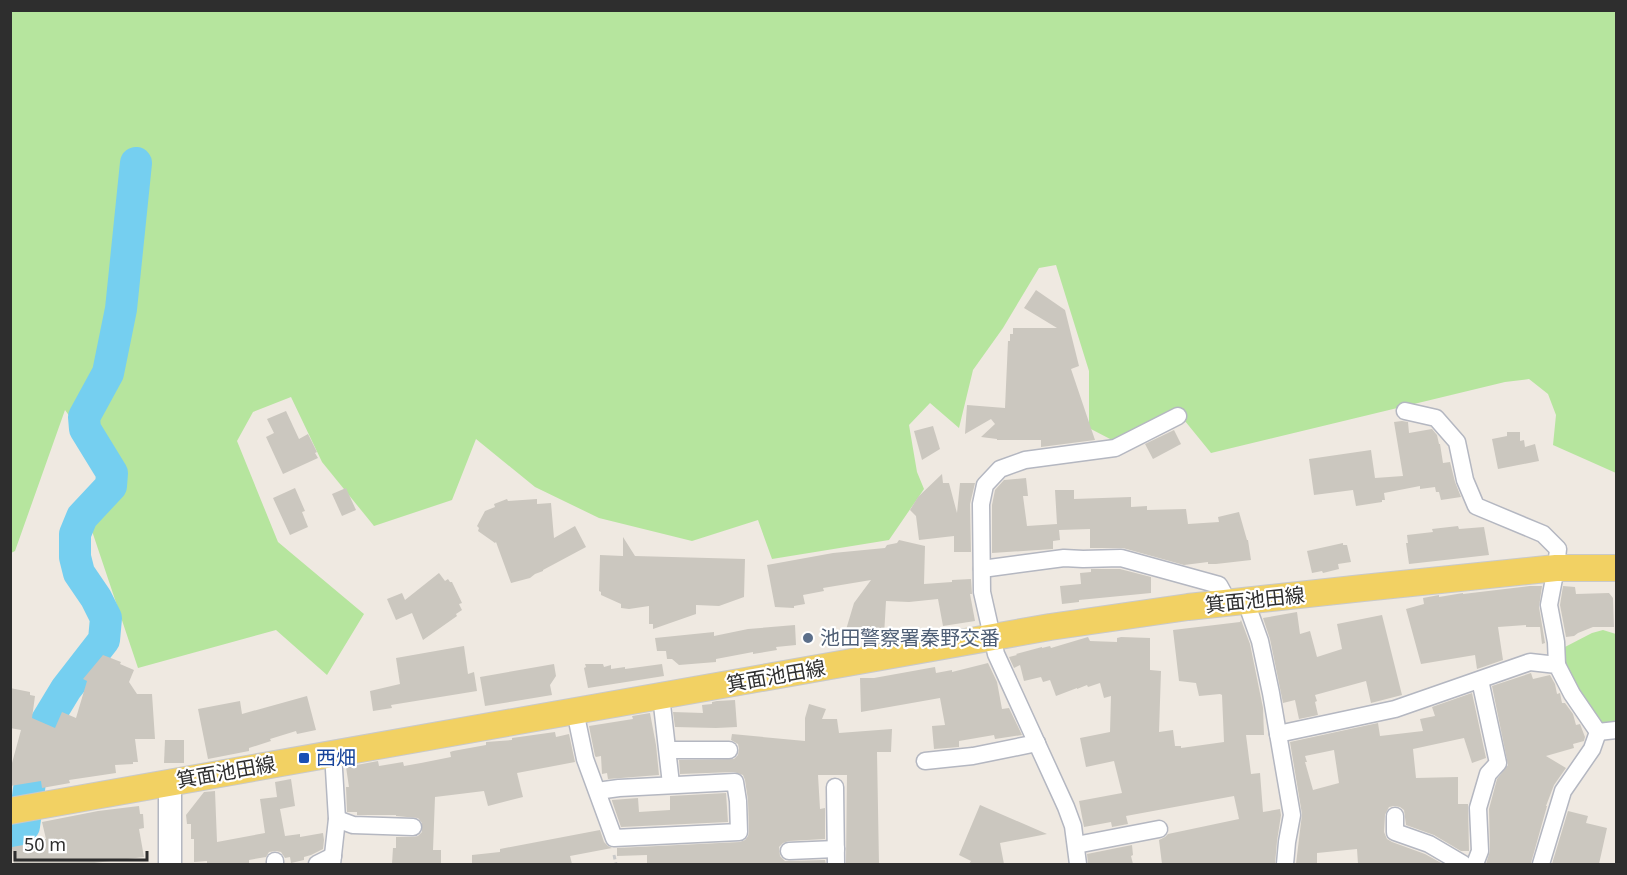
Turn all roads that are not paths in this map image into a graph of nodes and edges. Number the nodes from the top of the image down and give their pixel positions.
1 (1405, 411) dead end
2 (1178, 416) dead end
3 (1556, 568) junction
4 (1617, 568) edge
5 (982, 569) junction
6 (1238, 602) junction
7 (992, 638) junction
8 (1557, 665) junction
9 (1480, 680) junction
10 (661, 696) junction
11 (575, 711) junction
12 (1617, 730) edge
13 (1598, 732) junction
14 (1278, 734) junction
15 (1037, 743) junction
16 (668, 750) junction
17 (729, 750) dead end
18 (333, 753) junction
19 (925, 761) dead end
20 (171, 782) junction
21 (671, 784) junction
22 (835, 787) dead end
23 (597, 791) junction
24 (10, 810) edge
25 (1395, 816) dead end
26 (338, 819) junction
27 (413, 827) dead end
28 (1159, 829) dead end
29 (1076, 845) junction
30 (789, 851) dead end
31 (836, 856) edge
32 (332, 860) edge
33 (171, 864) edge
34 (316, 864) edge
35 (1078, 864) edge
36 (1285, 864) edge
37 (1462, 864) edge
38 (1475, 864) edge
39 (1541, 864) edge

1 - 3 street
2 - 5 street
3 - 4 main road, 箕面池田線
3 - 6 main road, 箕面池田線
3 - 8 street
5 - 6 street
5 - 7 street
6 - 7 main road, 箕面池田線
6 - 14 street
7 - 10 main road, 箕面池田線
7 - 15 street
8 - 9 street
8 - 13 street
9 - 14 street
9 - 38 street
10 - 11 main road, 箕面池田線
10 - 16 street
11 - 18 main road, 箕面池田線
11 - 23 street
12 - 13 street
13 - 39 street
14 - 36 street
15 - 19 street
15 - 29 street
16 - 17 street
16 - 21 street
18 - 20 main road, 箕面池田線
18 - 26 street
20 - 24 main road, 箕面池田線
20 - 33 street
21 - 23 street
21 - 23 street
22 - 31 street
25 - 37 street
26 - 27 street
26 - 32 street
28 - 29 street
29 - 35 street
30 - 31 street
32 - 34 street

